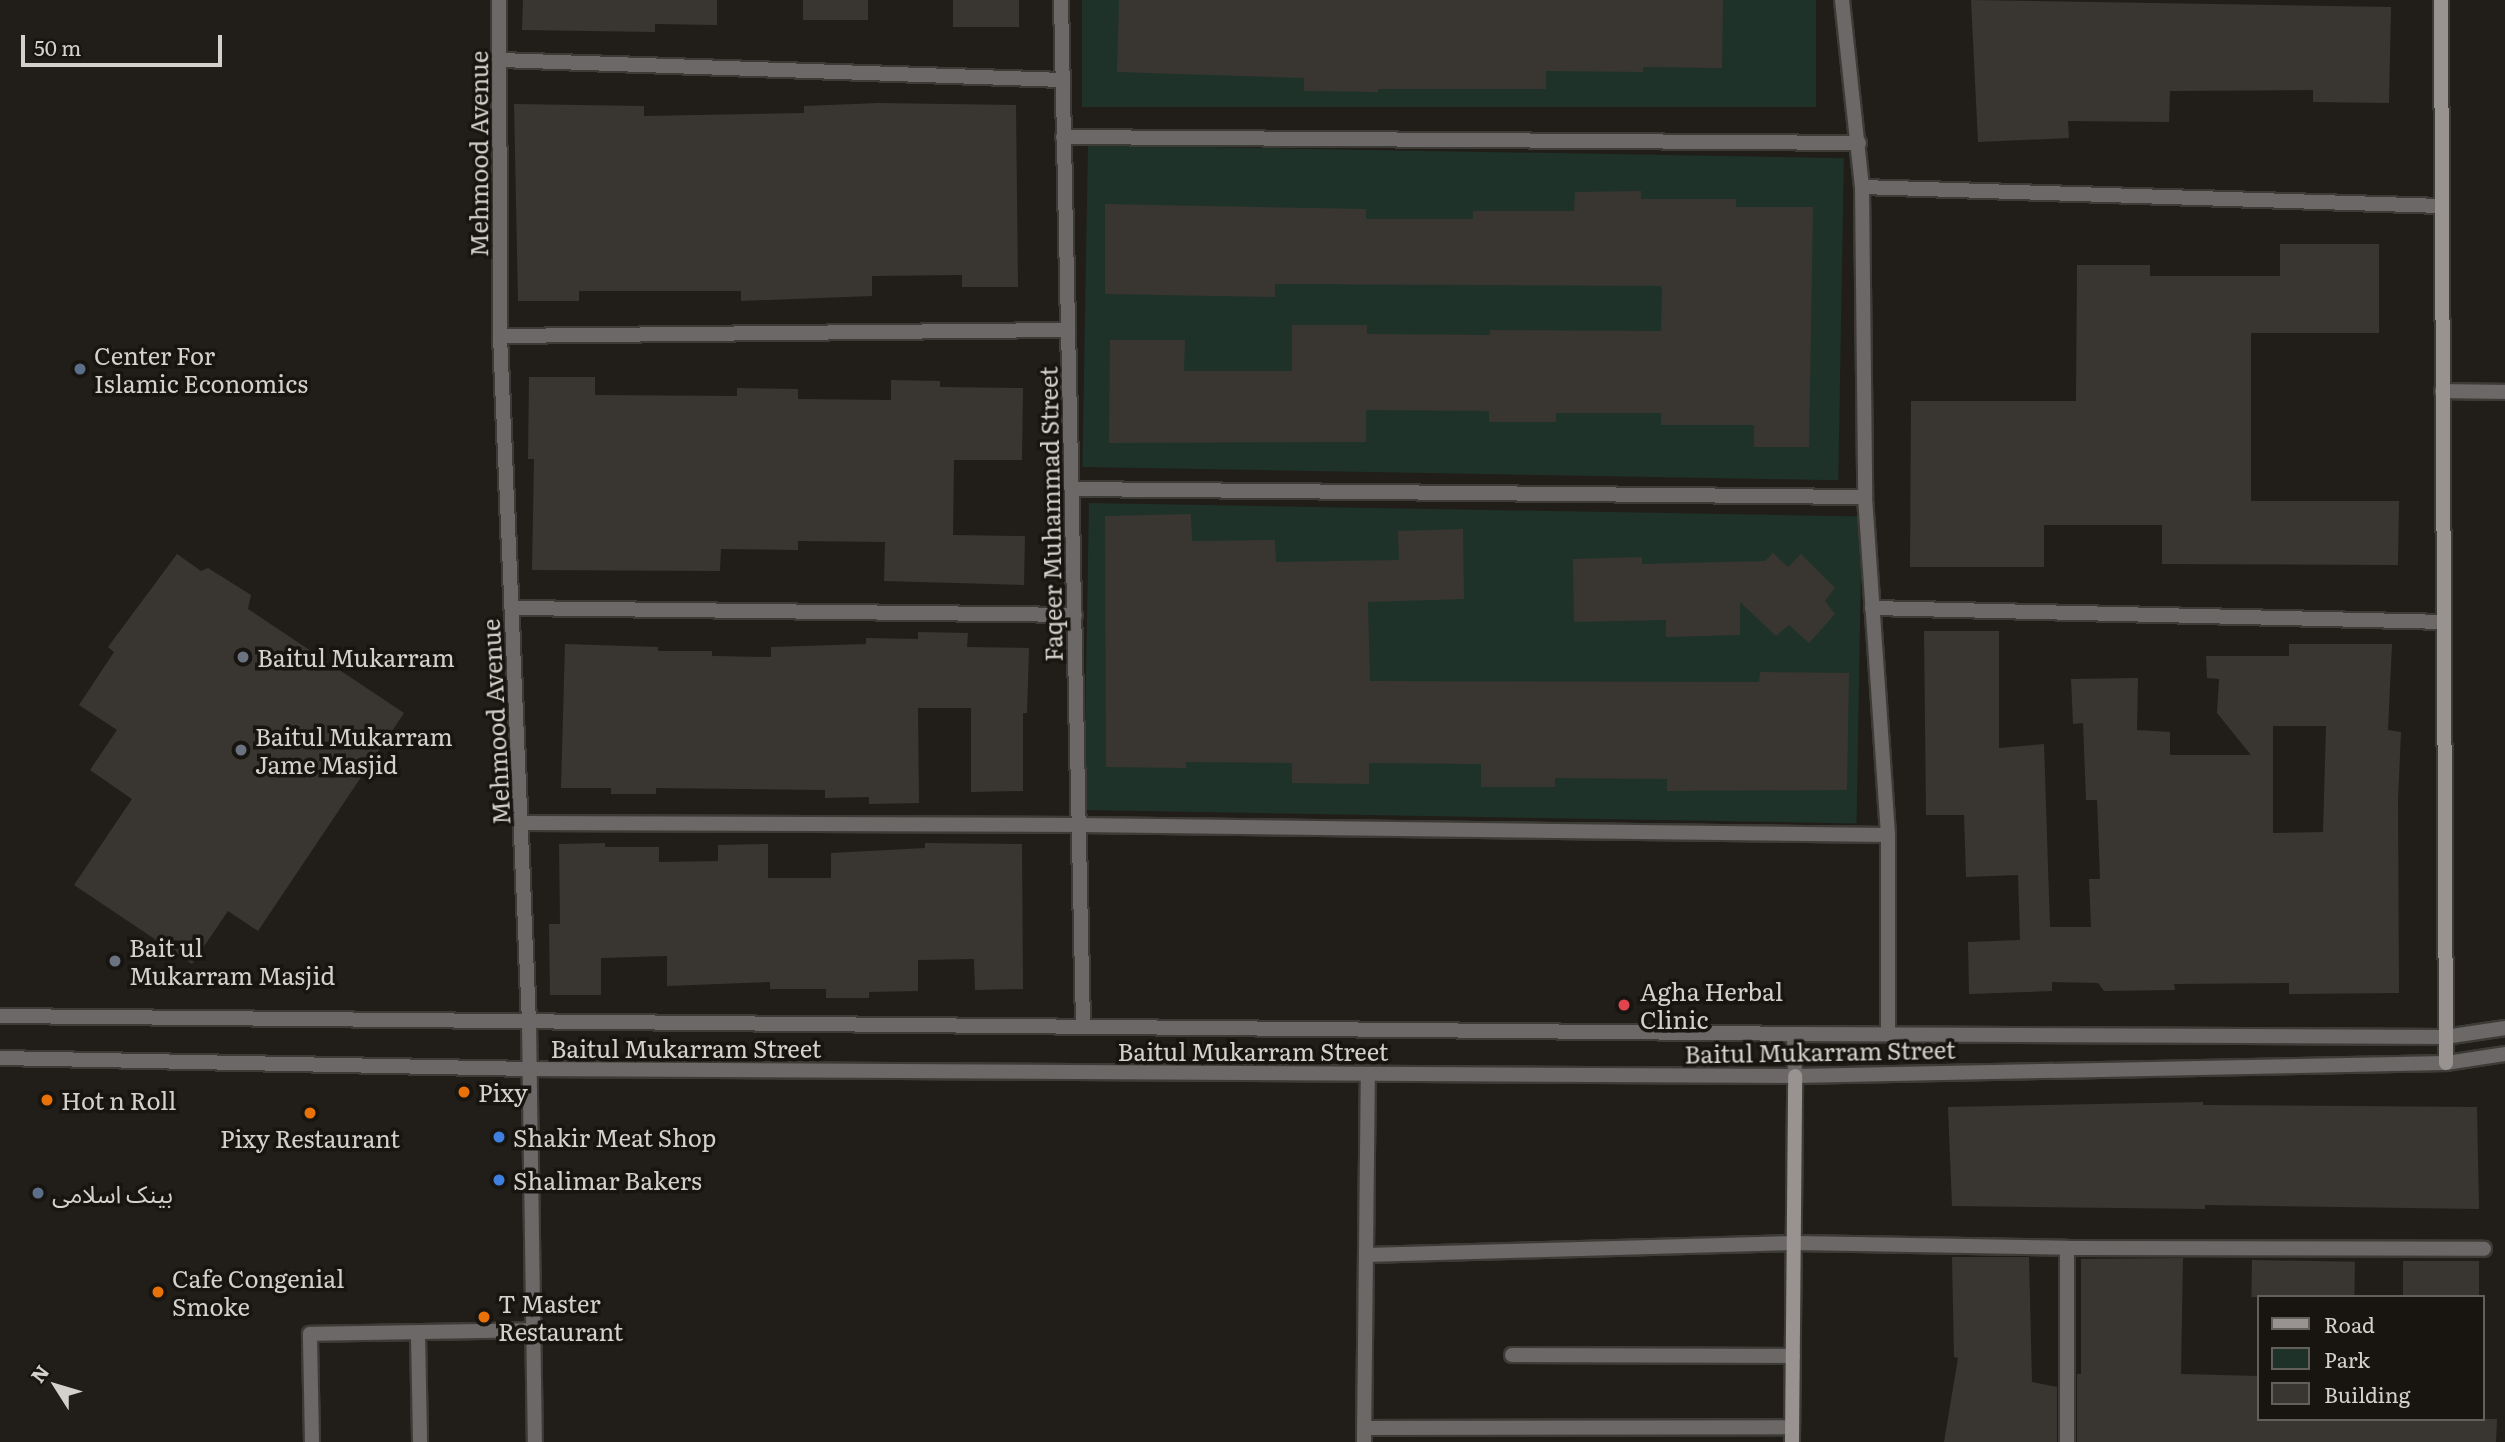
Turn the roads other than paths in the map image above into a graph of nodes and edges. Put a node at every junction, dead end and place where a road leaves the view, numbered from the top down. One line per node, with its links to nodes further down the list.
1 (499, 0): 5 (street, Mehmood Avenue)
2 (1061, 0): 6 (street, Faqeer Muhammad Street)
3 (1842, 0): 8 (street)
4 (2441, 0): 10 (street)
5 (501, 60): 6 (street); 12 (street, Mehmood Avenue)
6 (1063, 80): 7 (street, Faqeer Muhammad Street)
7 (1063, 137): 8 (street); 11 (street, Faqeer Muhammad Street)
8 (1859, 143): 9 (street)
9 (1862, 187): 10 (street); 16 (street)
10 (2442, 206): 13 (street)
11 (1068, 330): 12 (street); 15 (street, Faqeer Muhammad Street)
12 (500, 336): 17 (street, Mehmood Avenue)
13 (2442, 391): 14 (street); 20 (street)
14 (2505, 392)
15 (1072, 489): 16 (street); 19 (street, Faqeer Muhammad Street)
16 (1865, 497): 18 (street)
17 (513, 608): 19 (street); 21 (street, Mehmood Avenue)
18 (1872, 608): 20 (street); 23 (street)
19 (1075, 615): 22 (street, Faqeer Muhammad Street)
20 (2444, 622): 30 (street)
21 (523, 823): 22 (street); 25 (street, Mehmood Avenue)
22 (1080, 825): 23 (street); 26 (street, Faqeer Muhammad Street)
23 (1888, 835): 28 (street)
24 (0, 1016): 25 (street, Baitul Mukarram Street)
25 (529, 1022): 26 (street, Baitul Mukarram Street); 34 (street, Mehmood Avenue)
26 (1083, 1026): 29 (street, Baitul Mukarram Street)
27 (2505, 1028): 30 (street, Baitul Mukarram Street)
28 (1888, 1032): 29 (street, Baitul Mukarram Street); 30 (street, Baitul Mukarram Street)
29 (1794, 1034): 36 (street)
30 (2445, 1037): 33 (street)
31 (2505, 1054): 33 (street, Baitul Mukarram Street)
32 (0, 1058): 34 (street, Baitul Mukarram Street)
33 (2446, 1063): 36 (street, Baitul Mukarram Street)
34 (530, 1069): 35 (street, Baitul Mukarram Street); 41 (street, Mehmood Avenue)
35 (1368, 1075): 36 (street, Baitul Mukarram Street); 40 (street)
36 (1795, 1076): 37 (street)
37 (1794, 1243): 38 (street); 40 (street); 44 (street)
38 (2067, 1248): 39 (street); 50 (street)
39 (2484, 1249)
40 (1366, 1255): 45 (street)
41 (534, 1330): 42 (street); 49 (street, Mehmood Avenue)
42 (418, 1334): 47 (street); 48 (street)
43 (1512, 1355): 44 (street)
44 (1793, 1356): 46 (street)
45 (1364, 1435): 46 (street)
46 (1792, 1435)
47 (312, 1442)
48 (420, 1442)
49 (535, 1442)
50 (2067, 1442)

